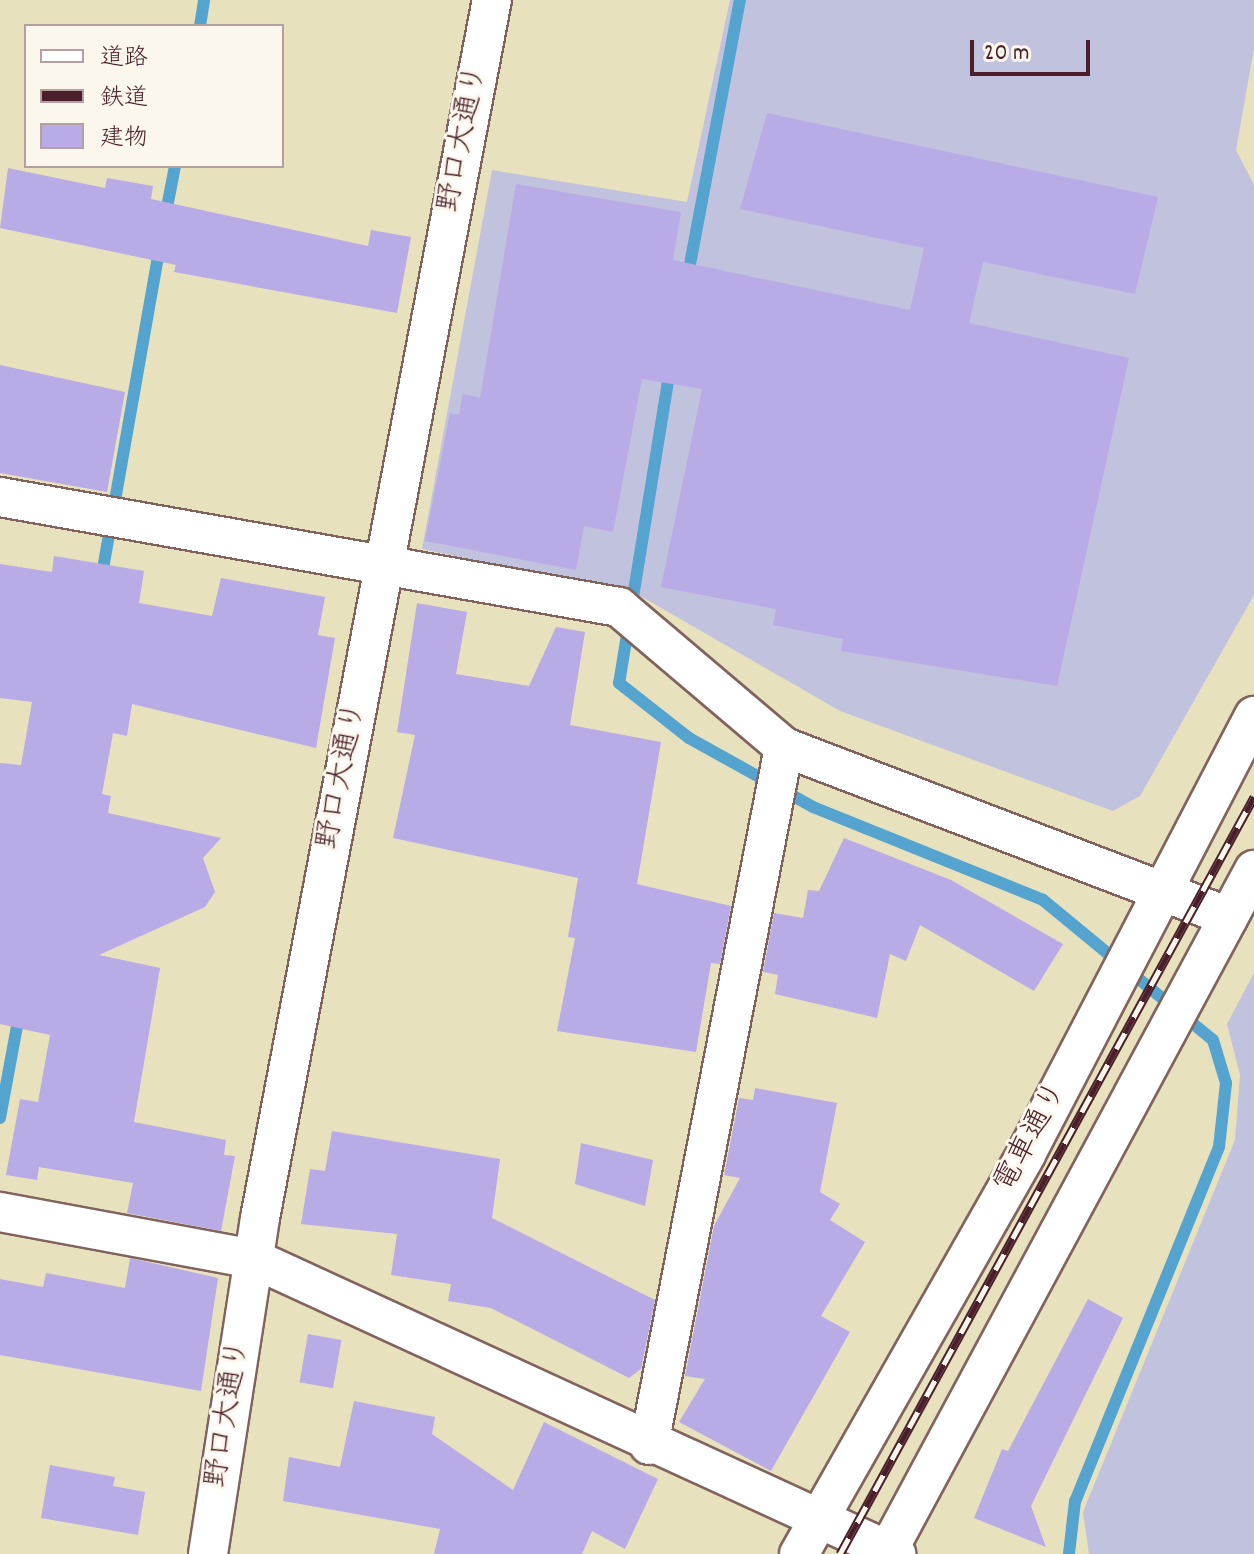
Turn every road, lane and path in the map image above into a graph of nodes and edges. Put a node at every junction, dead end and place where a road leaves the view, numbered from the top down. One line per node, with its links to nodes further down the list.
1 (492, 0): 3 (street, 野口大通り)
2 (0, 497): 3 (street)
3 (384, 568): 5 (street); 10 (street, 野口大通り)
4 (1254, 716): 7 (street, 電車通り)
5 (784, 747): 7 (street); 11 (street)
6 (1254, 870): 8 (street, 電車通り)
7 (1162, 887): 8 (street); 12 (street, 電車通り)
8 (1229, 917): 13 (street, 電車通り)
9 (0, 1212): 10 (street)
10 (254, 1259): 11 (street); 14 (street, 野口大通り)
11 (649, 1445): 12 (street)
12 (819, 1520): 13 (street); 15 (street, 電車通り)
13 (890, 1553)
14 (208, 1554)
15 (799, 1554)

